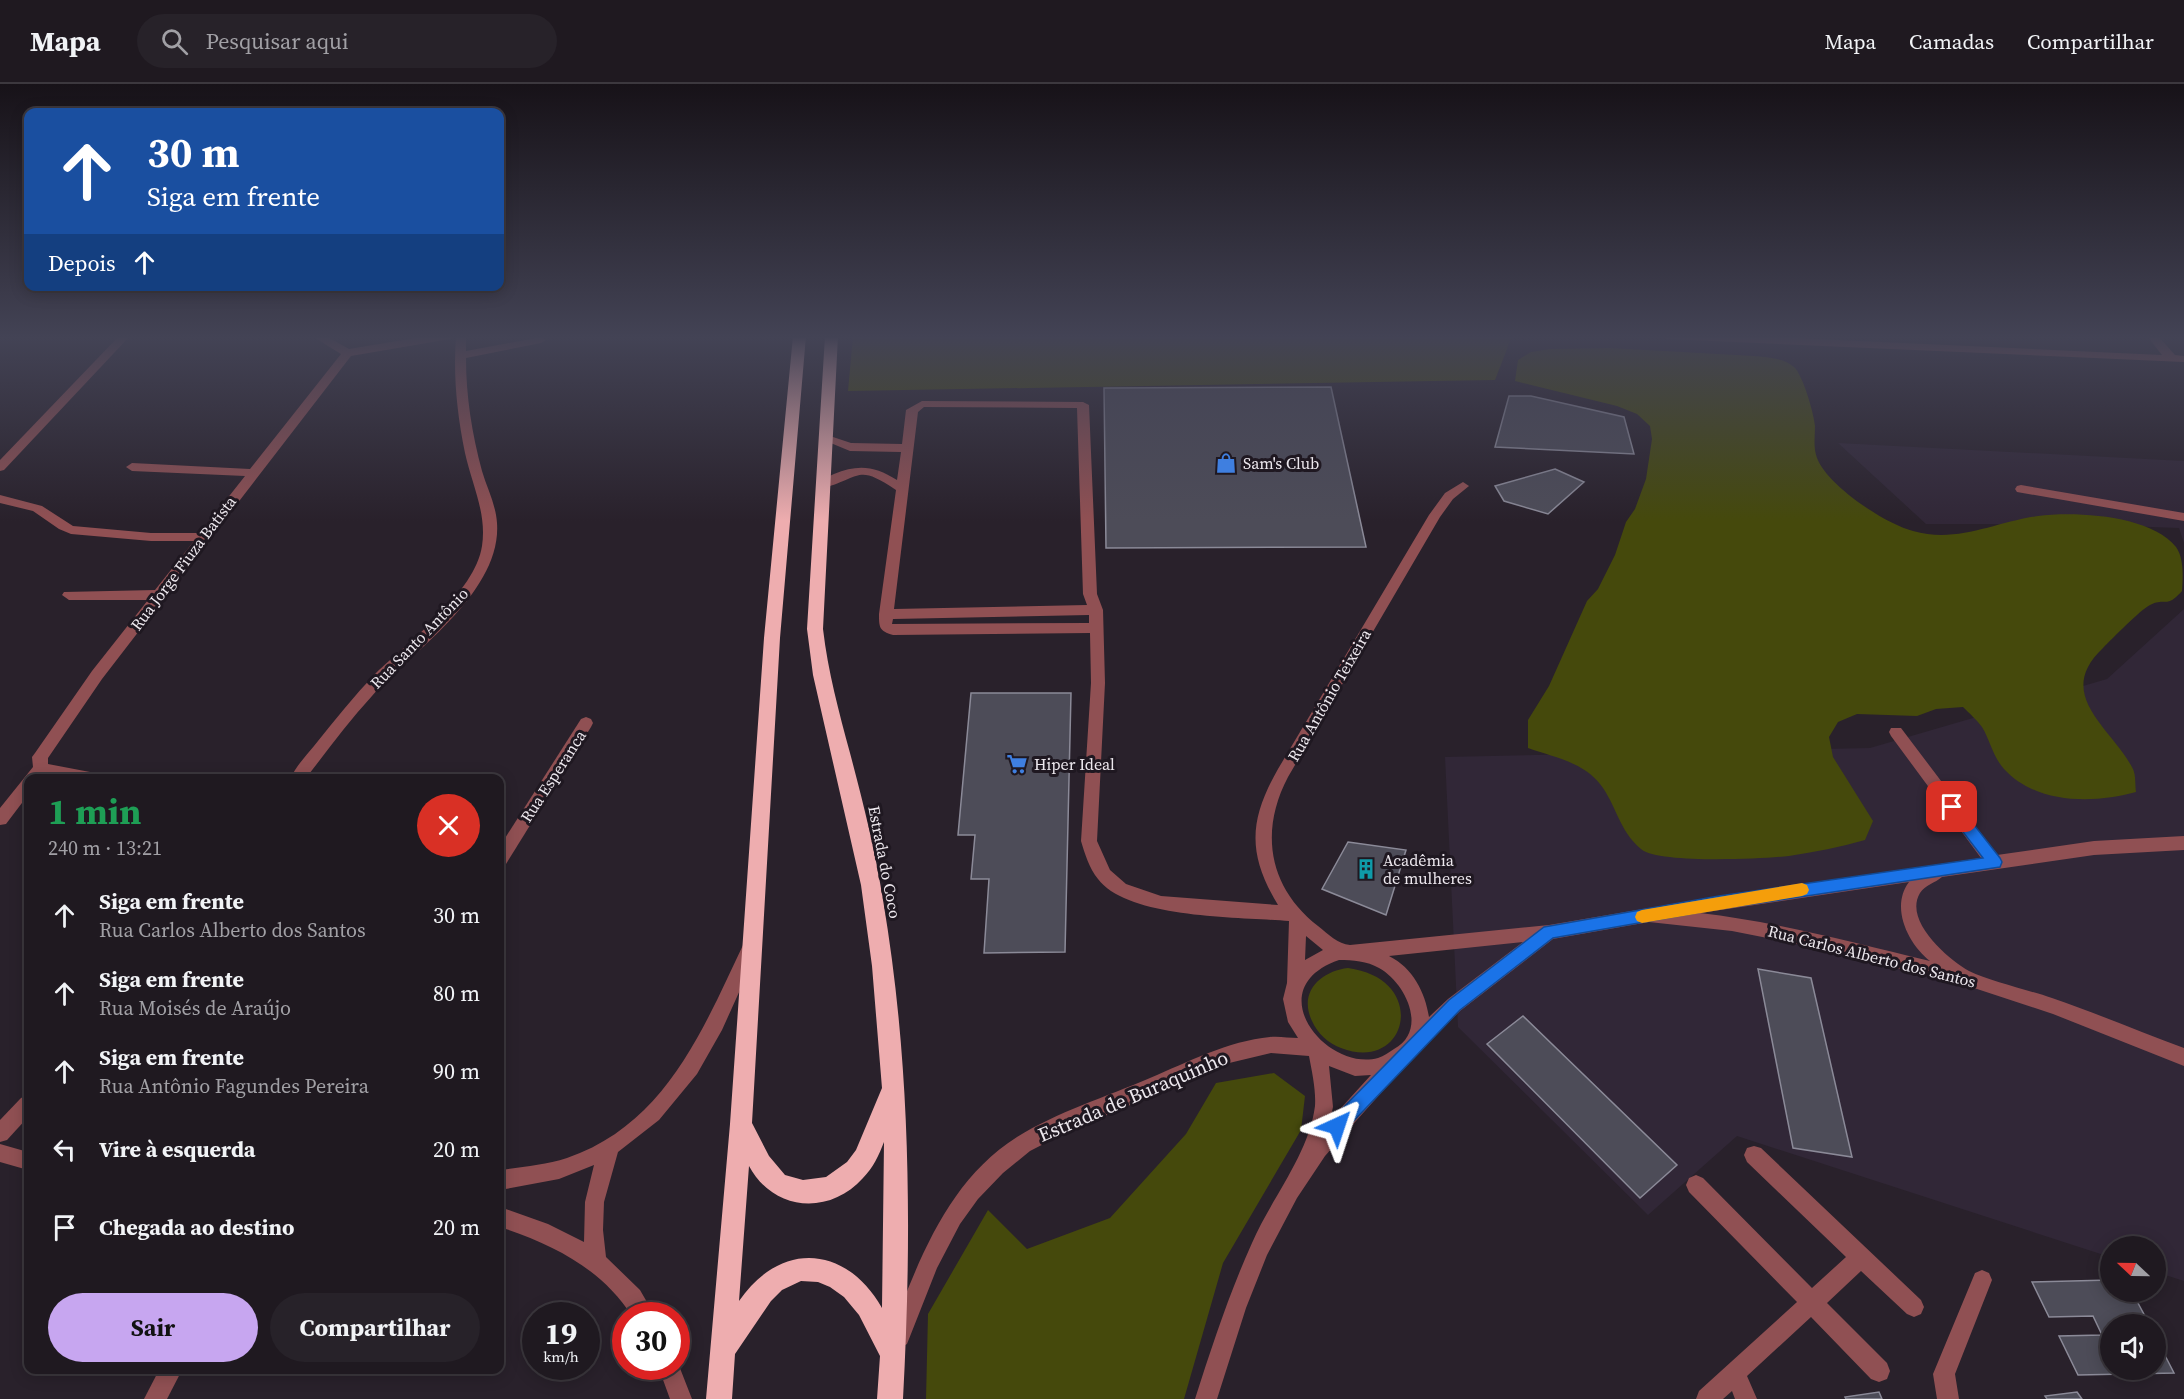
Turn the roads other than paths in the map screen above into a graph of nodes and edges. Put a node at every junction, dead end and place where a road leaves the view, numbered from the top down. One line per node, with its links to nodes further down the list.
1 (66, 397): 8 (street)
2 (312, 397): 10 (street, Rua Jorge Fiuza Batista)
3 (461, 397): 33 (street, Rua Santo Antônio)
4 (794, 397): 43 (highway)
5 (829, 397): 6 (highway, Estrada do Coco)
6 (827, 439): 7 (street); 11 (highway, Estrada do Coco)
7 (908, 448): 13 (street); 20 (street)
8 (0, 467)
9 (132, 467): 10 (street)
10 (252, 473): 17 (street, Rua Jorge Fiuza Batista)
11 (824, 484): 13 (street); 50 (highway, Estrada do Coco)
12 (1463, 486): 41 (street, Rua Antônio Teixeira)
13 (902, 489): 24 (street)
14 (2021, 489): 16 (street)
15 (0, 499): 17 (street)
16 (2184, 517)
17 (202, 537): 19 (street, Rua Jorge Fiuza Batista)
18 (69, 595): 19 (street)
19 (159, 595): 31 (street, Rua Jorge Fiuza Batista)
20 (1096, 610): 21 (street); 25 (street)
21 (1037, 611): 22 (street); 27 (street)
22 (988, 612): 23 (street); 26 (street)
23 (940, 613): 24 (street); 28 (street)
24 (886, 614): 28 (street)
25 (1096, 628): 27 (street); 41 (street)
26 (987, 629): 27 (street); 28 (street)
27 (1036, 629)
28 (938, 630)
29 (586, 723): 37 (street, Rua Esperanca)
30 (1896, 732): 38 (street)
31 (37, 774): 32 (street)
32 (74, 774)
33 (301, 774)
34 (24, 789): 35 (street)
35 (0, 819)
36 (2184, 843): 38 (street)
37 (504, 853)
38 (1995, 862): 39 (street)
39 (1943, 870): 40 (street); 45 (street)
40 (1649, 915): 42 (street, Rua Carlos Alberto dos Santos); 45 (street, Rua Carlos Alberto dos Santos)
41 (1296, 916): 44 (street, Rua Antônio Teixeira); 46 (street)
42 (1549, 932): 44 (street, Rua Carlos Alberto dos Santos); 48 (street, Rua Carlos Alberto dos Santos)
43 (751, 945): 52 (highway); 54 (street)
44 (1345, 952): 46 (street); 48 (street)
45 (1968, 978): 49 (street, Rua Carlos Alberto dos Santos)
46 (1296, 984): 47 (street)
47 (1315, 1049): 48 (street); 58 (street, Rua Carlos Alberto dos Santos); 69 (street, Estrada de Buraquinho)
48 (1407, 1051): 58 (street, Rua Carlos Alberto dos Santos)
49 (2184, 1057)
50 (895, 1084): 52 (highway); 69 (highway, Estrada do Coco)
51 (24, 1110): 53 (street)
52 (741, 1124): 68 (highway)
53 (13, 1126)
54 (610, 1146): 59 (street); 63 (street)
55 (0, 1153): 57 (street)
56 (1754, 1155): 62 (street)
57 (24, 1160)
58 (1306, 1165): 78 (street, Rua Carlos Alberto dos Santos)
59 (504, 1179)
60 (1696, 1185): 66 (street)
61 (504, 1218): 63 (street)
62 (1861, 1257): 66 (street); 67 (street)
63 (596, 1261): 65 (street)
64 (1982, 1280): 81 (street)
65 (634, 1302)
66 (1812, 1303): 70 (street); 71 (street)
67 (1914, 1307)
68 (724, 1348): 69 (highway); 76 (highway)
69 (893, 1354): 77 (highway, Estrada do Coco)
70 (1879, 1371)
71 (1735, 1373): 79 (street); 80 (street)
72 (169, 1374): 74 (street)
73 (674, 1380): 75 (street)
74 (155, 1399)
75 (681, 1399)
76 (719, 1399)
77 (890, 1399)
78 (1206, 1399)
79 (1707, 1399)
80 (1746, 1399)
81 (1948, 1399)

